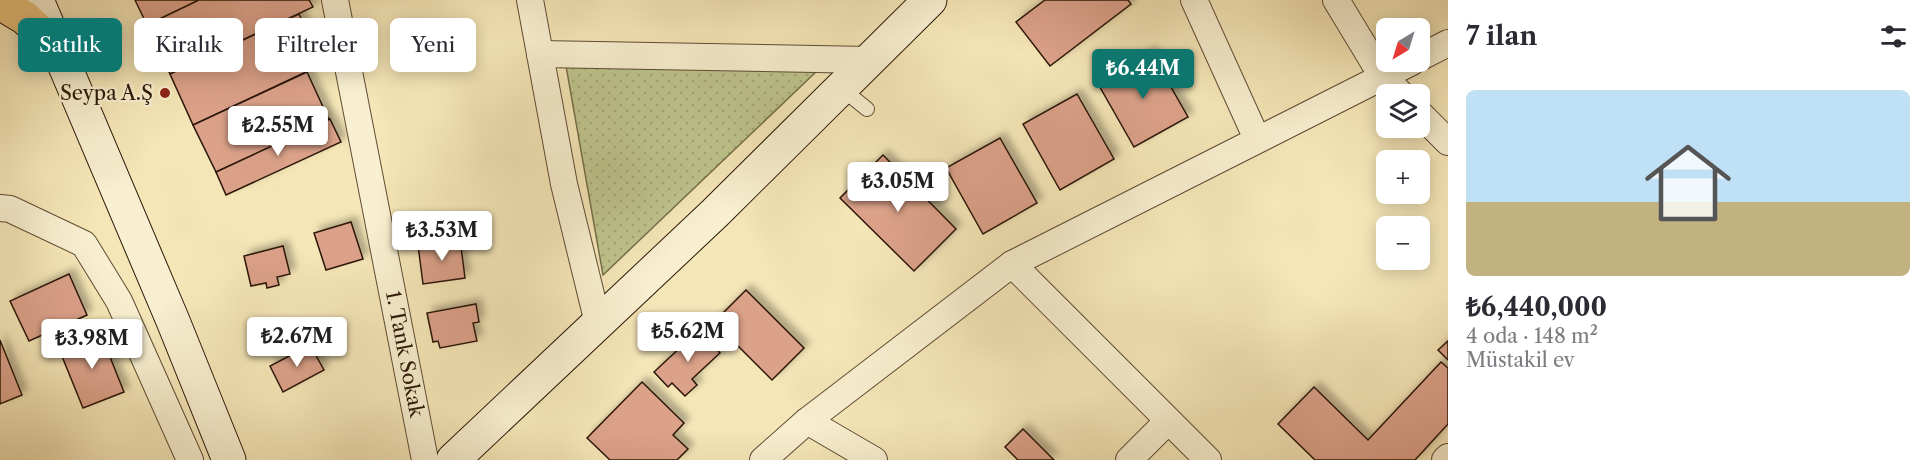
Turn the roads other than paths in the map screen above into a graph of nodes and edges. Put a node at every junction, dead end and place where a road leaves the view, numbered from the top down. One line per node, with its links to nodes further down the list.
1 (37, 0): 9 (street)
2 (335, 0): 30 (street, 1. Tank Sokak)
3 (530, 0): 12 (street)
4 (930, 0): 13 (street)
5 (1194, 0): 21 (street)
6 (1335, 0): 16 (street)
7 (0, 3): 8 (highway)
8 (24, 18)
9 (45, 18)
10 (1448, 43): 11 (street)
11 (1430, 52)
12 (540, 54): 13 (street); 25 (street)
13 (870, 60): 18 (street)
14 (68, 72): 29 (street)
15 (1391, 72): 16 (street)
16 (1382, 76): 17 (street); 21 (street)
17 (1390, 84)
18 (841, 88): 19 (lane); 25 (street)
19 (867, 109)
20 (1430, 124): 22 (street)
21 (1257, 139): 24 (street)
22 (1448, 142)
23 (0, 208): 28 (street)
24 (1012, 264): 26 (street); 27 (street)
25 (597, 323): 31 (street)
26 (807, 421): 32 (street); 33 (street)
27 (1168, 421): 34 (street); 35 (street)
28 (190, 460)
29 (229, 460)
30 (425, 460)
31 (453, 460)
32 (763, 460)
33 (874, 460)
34 (1129, 460)
35 (1208, 460)

